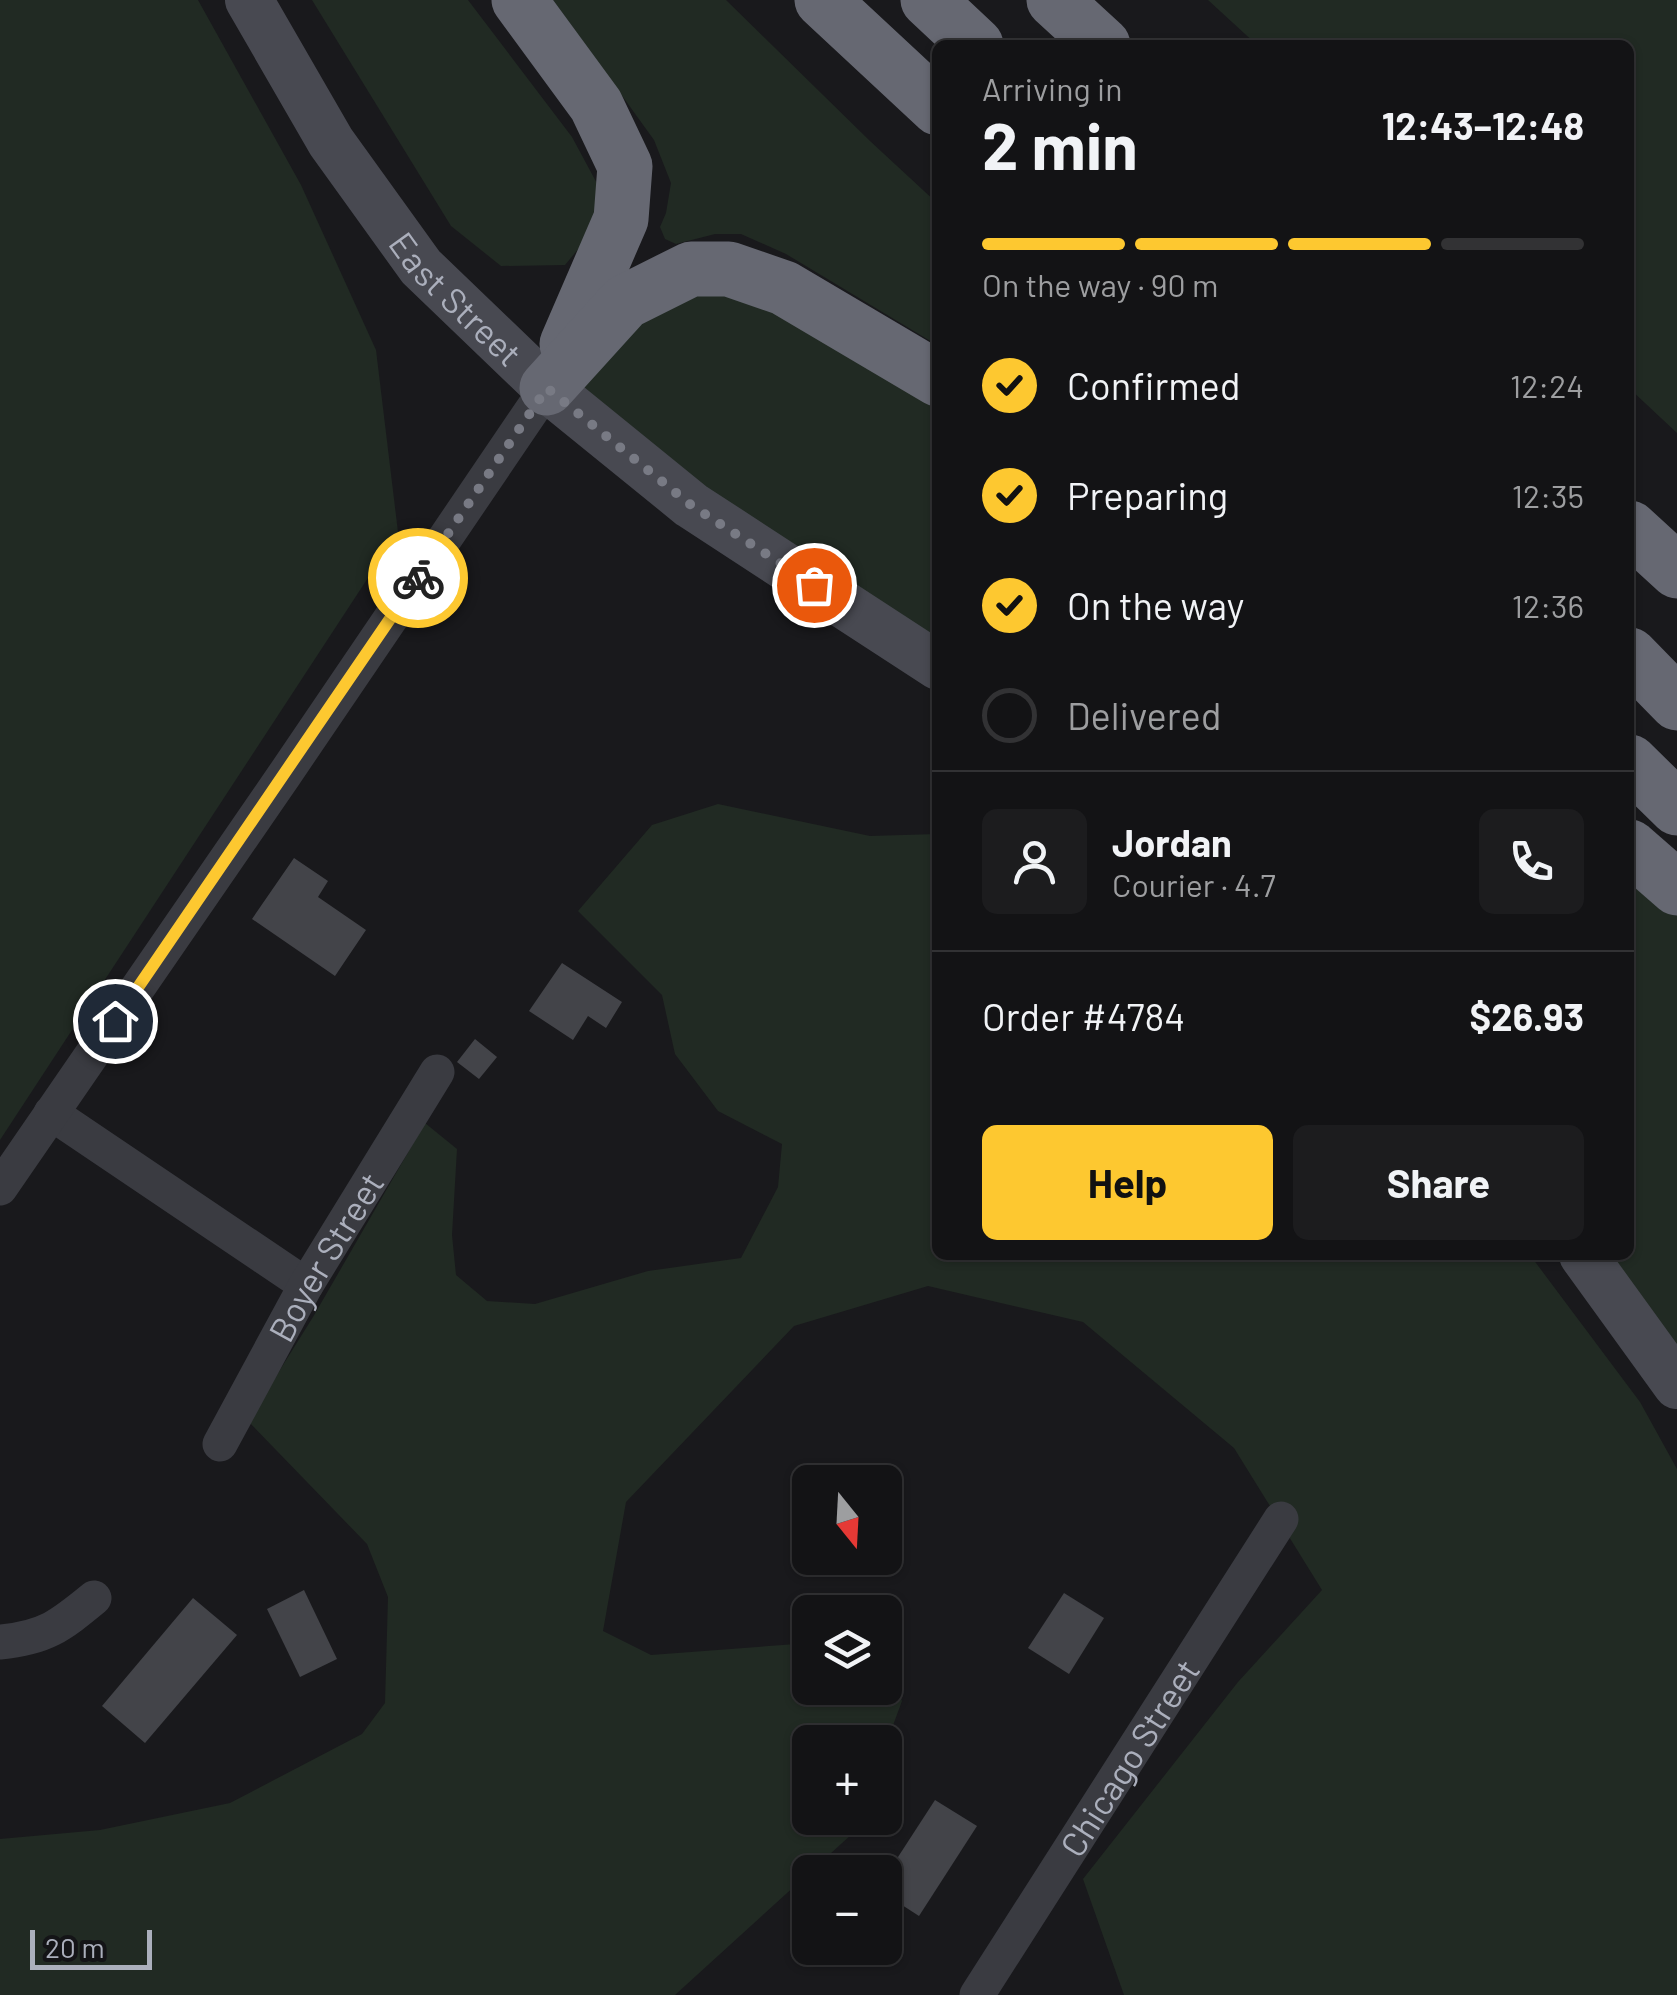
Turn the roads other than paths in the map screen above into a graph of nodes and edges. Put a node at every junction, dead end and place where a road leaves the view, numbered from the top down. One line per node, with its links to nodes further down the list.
1 (249, 0): 10 (main road, East Street)
2 (519, 0): 10 (highway)
3 (822, 0): 8 (highway)
4 (928, 0): 6 (highway)
5 (1054, 0): 7 (highway)
6 (971, 40)
7 (1098, 40)
8 (932, 102)
9 (932, 374): 10 (highway)
10 (547, 388): 14 (main road, East Street); 21 (street)
11 (1634, 532): 12 (highway)
12 (1677, 571)
13 (1634, 659): 15 (highway)
14 (932, 662)
15 (1677, 703)
16 (1634, 766): 17 (highway)
17 (1677, 808)
18 (1634, 850): 19 (highway)
19 (1677, 888)
20 (437, 1072): 24 (street, Boyer Street)
21 (51, 1113): 22 (street); 24 (street)
22 (0, 1188)
23 (1587, 1260): 25 (main road)
24 (306, 1285): 26 (street, Boyer Street)
25 (1677, 1385)
26 (220, 1444)
27 (1281, 1519): 30 (street, Chicago Street)
28 (94, 1598): 29 (street)
29 (0, 1642)
30 (978, 1995)

